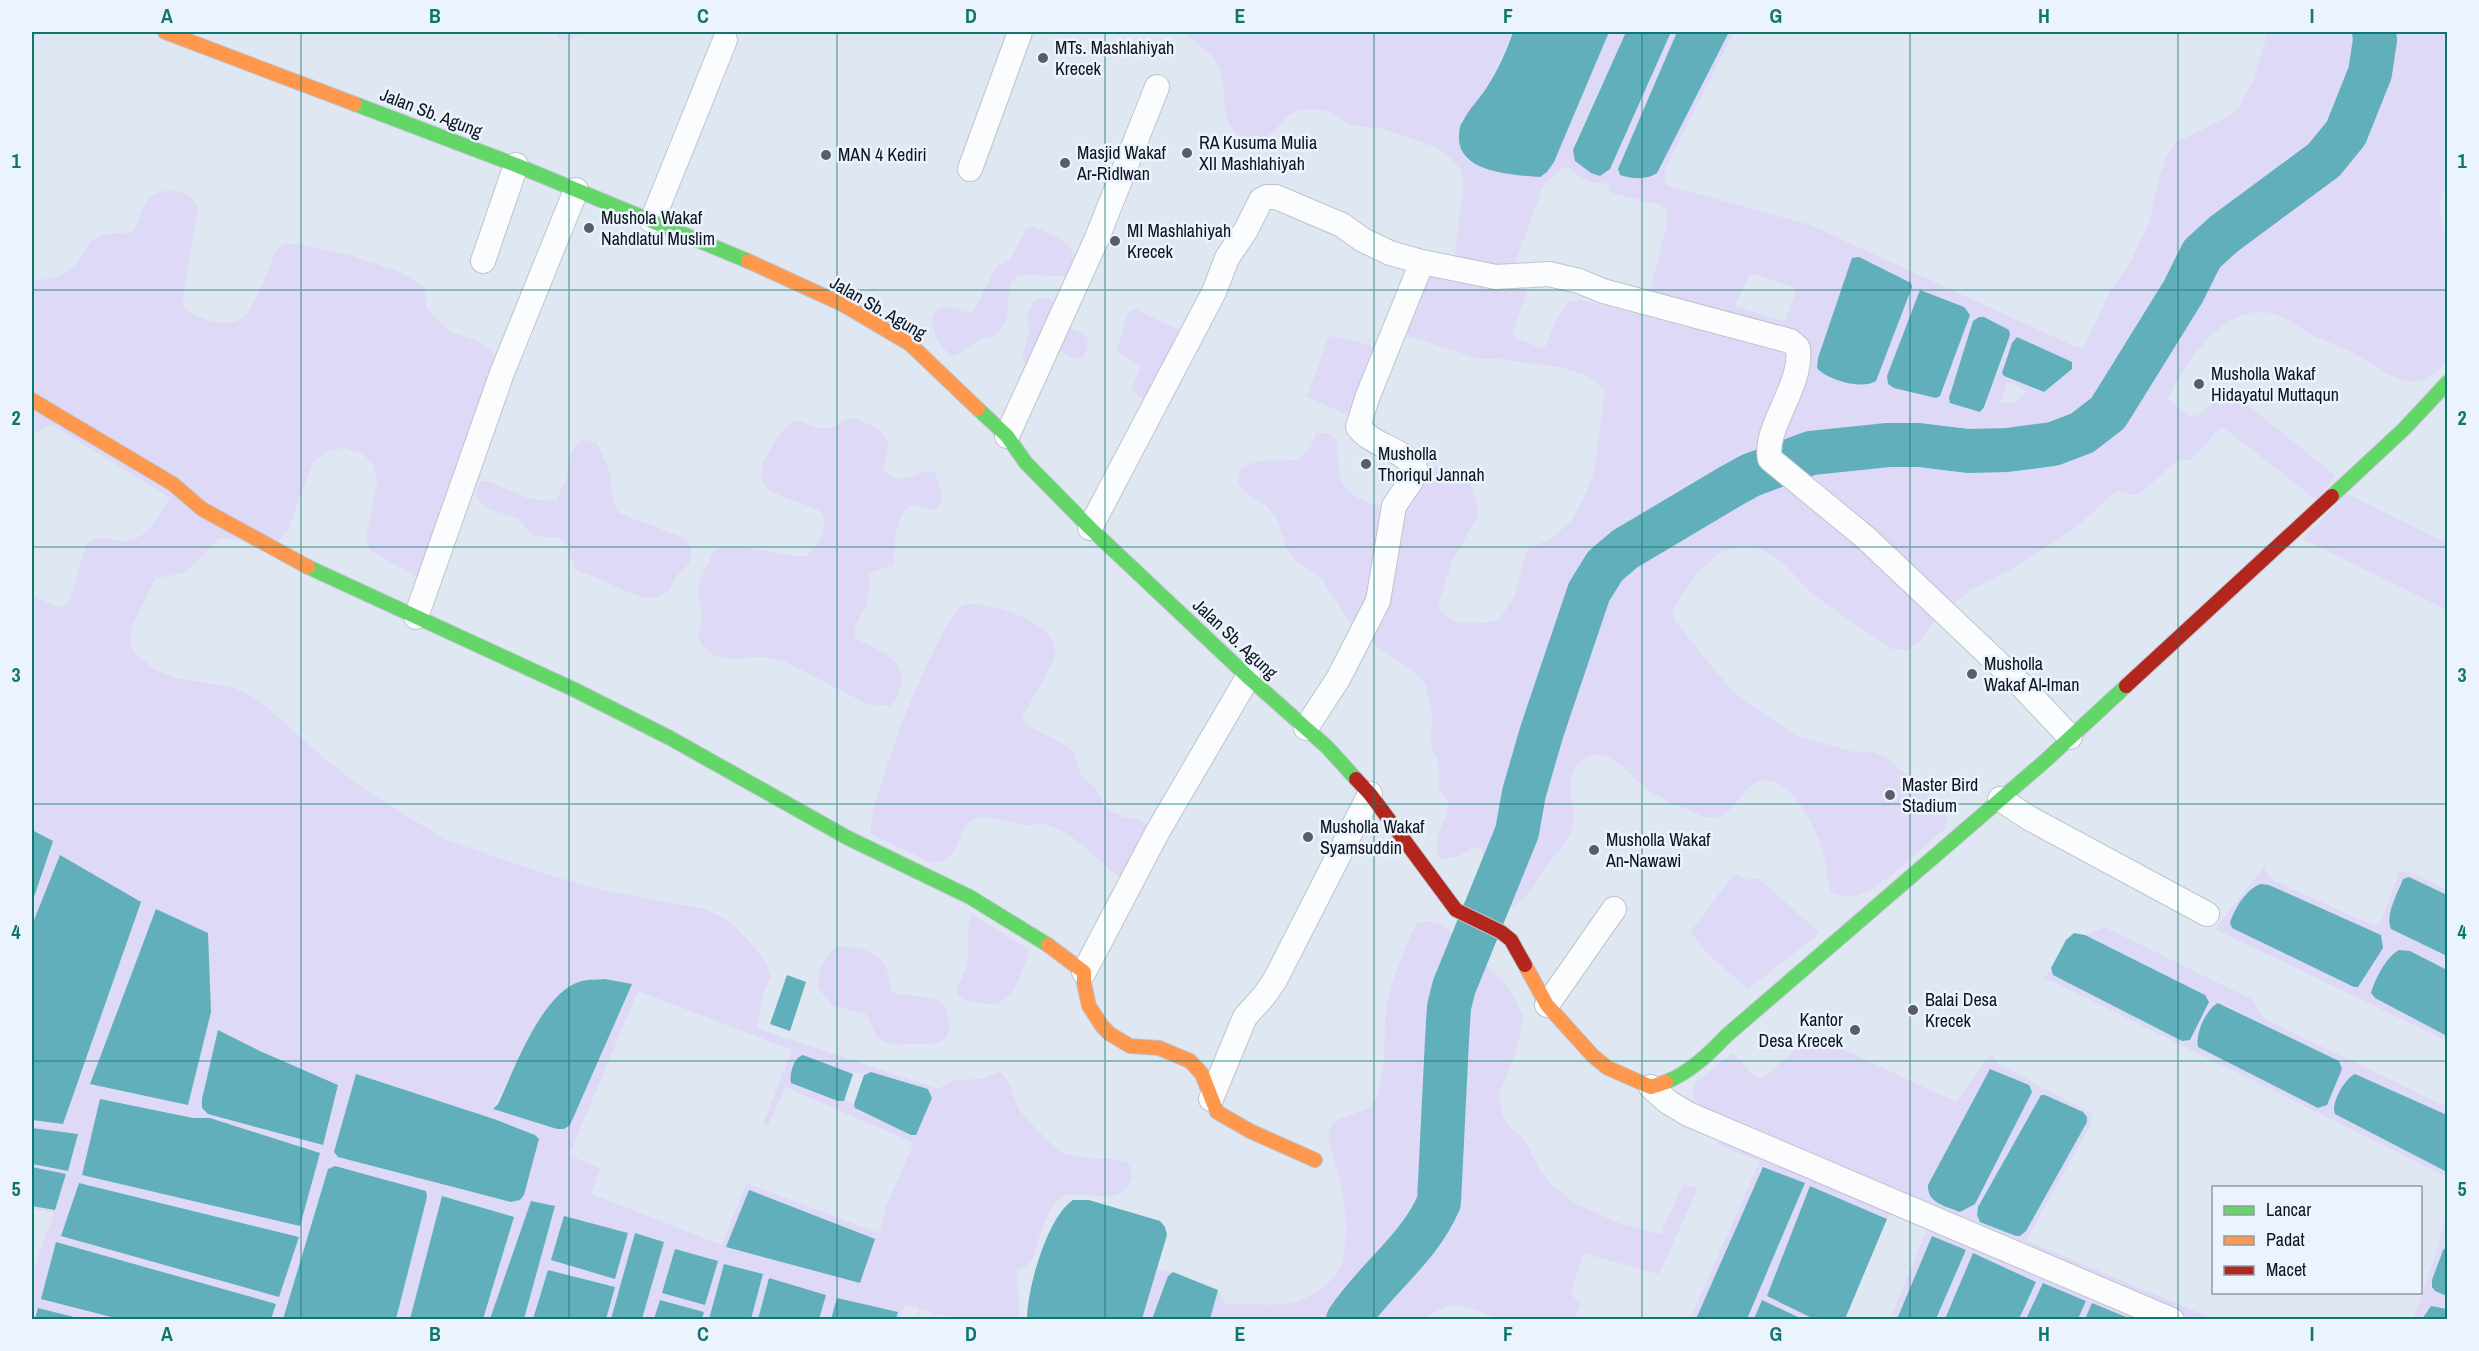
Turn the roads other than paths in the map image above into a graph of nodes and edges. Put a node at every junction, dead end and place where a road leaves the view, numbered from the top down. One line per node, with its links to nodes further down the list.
1 (1020, 32): 6 (street)
2 (178, 34): 5 (street, Jalan Sb. Agung)
3 (725, 40): 8 (street)
4 (1157, 87): 13 (street)
5 (516, 165): 7 (street, Jalan Sb. Agung); 9 (street)
6 (970, 169)
7 (576, 190): 8 (street, Jalan Sb. Agung); 15 (street)
8 (652, 221): 13 (street, Jalan Sb. Agung)
9 (483, 261)
10 (1422, 262): 14 (street); 17 (street); 18 (street)
11 (2448, 382): 18 (street)
12 (32, 400): 15 (street)
13 (1006, 436): 14 (street, Jalan Sb. Agung)
14 (1090, 528): 16 (street, Jalan Sb. Agung)
15 (416, 617): 23 (street)
16 (1248, 677): 17 (street, Jalan Sb. Agung); 23 (street)
17 (1306, 728): 19 (street, Jalan Sb. Agung)
18 (2070, 737): 20 (street)
19 (1370, 794): 24 (street, Jalan Sb. Agung); 26 (street)
20 (2000, 799): 22 (street); 25 (street)
21 (1614, 909): 24 (street)
22 (2207, 914)
23 (1084, 972): 26 (street)
24 (1547, 1005): 25 (street)
25 (1652, 1087): 28 (street)
26 (1211, 1099): 27 (street)
27 (1315, 1160)
28 (2172, 1320)

